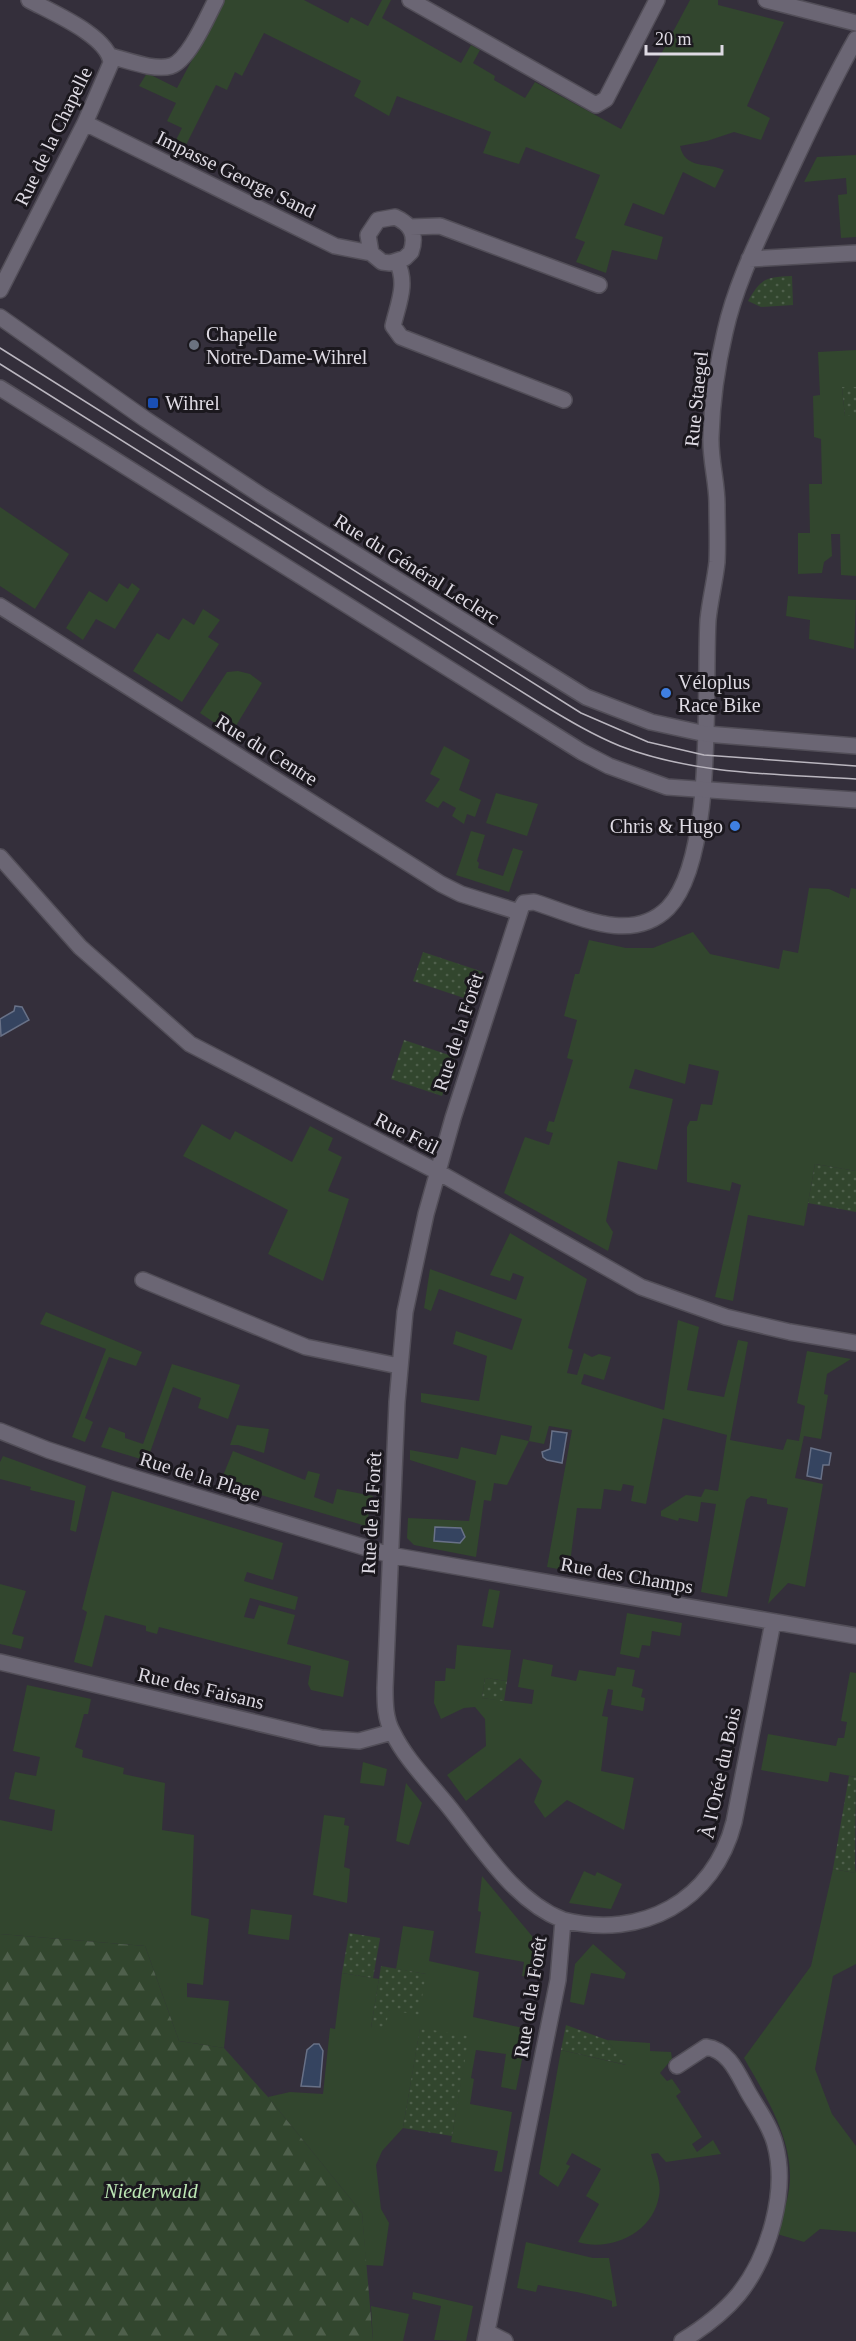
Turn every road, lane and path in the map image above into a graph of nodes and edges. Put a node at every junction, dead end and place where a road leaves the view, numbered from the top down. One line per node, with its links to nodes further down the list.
1 (29, 0): 8 (street, Rue de la Chapelle)
2 (216, 0): 8 (street)
3 (410, 0): 4 (street)
4 (657, 0)
5 (766, 0): 6 (street)
6 (856, 23)
7 (855, 41): 13 (street, Rue Staegel)
8 (110, 56): 9 (street, Rue de la Chapelle)
9 (85, 123): 11 (street, Impasse George Sand); 16 (street, Rue de la Chapelle)
10 (410, 227): 11 (street); 14 (street); 15 (street)
11 (371, 253): 14 (street, Impasse George Sand)
12 (856, 254): 13 (street)
13 (749, 259): 21 (street, Rue Staegel)
14 (397, 262): 19 (street)
15 (599, 285)
16 (0, 290)
17 (0, 317): 21 (street, Rue du Général Leclerc)
18 (0, 388): 23 (street)
19 (564, 400)
20 (0, 606): 26 (street, Rue du Centre)
21 (706, 734): 22 (street, Rue du Général Leclerc); 23 (street, Rue Staegel)
22 (856, 747)
23 (701, 791): 24 (street); 26 (street)
24 (856, 800)
25 (0, 856): 27 (street, Rue Feil)
26 (519, 912): 27 (street, Rue de la Forêt)
27 (438, 1172): 29 (street, Rue Feil); 30 (street, Rue de la Forêt)
28 (143, 1280): 30 (street)
29 (856, 1343)
30 (399, 1366): 32 (street, Rue de la Forêt)
31 (0, 1431): 32 (street, Rue de la Plage)
32 (390, 1556): 33 (street, Rue des Champs); 36 (street, Rue de la Forêt)
33 (772, 1622): 34 (street, Rue des Champs); 37 (street, À l'Orée du Bois)
34 (856, 1636)
35 (0, 1662): 36 (street, Rue des Faisans)
36 (392, 1732): 37 (street, Rue de la Forêt)
37 (563, 1920): 39 (street, Rue de la Forêt)
38 (677, 2066): 41 (street)
39 (486, 2336): 40 (street)
40 (505, 2341)
41 (682, 2341)

